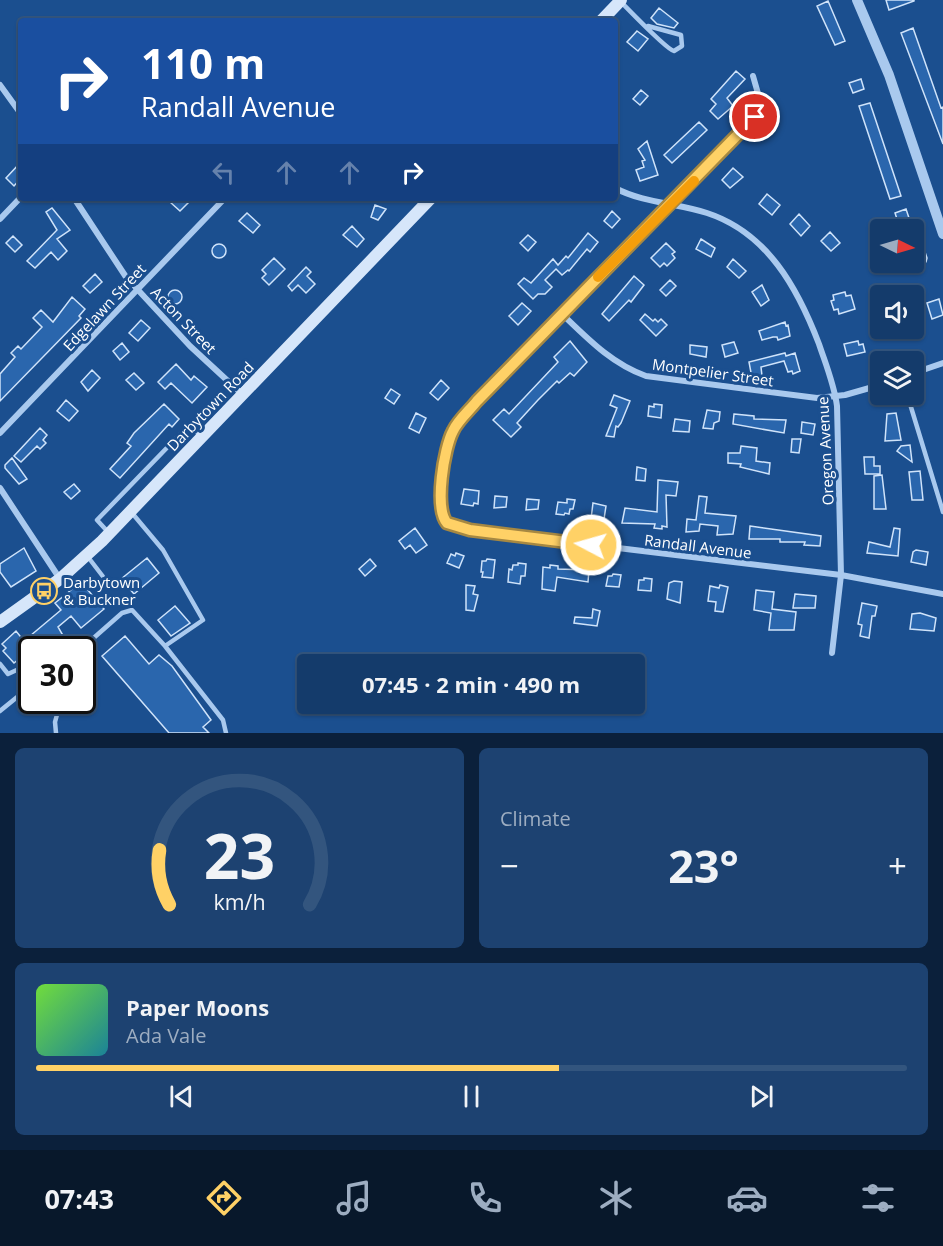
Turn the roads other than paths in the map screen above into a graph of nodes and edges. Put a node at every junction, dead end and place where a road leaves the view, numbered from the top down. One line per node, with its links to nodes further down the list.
1 (857, 0): 15 (street)
2 (621, 1): 3 (main road); 4 (lane)
3 (604, 18)
4 (648, 26): 4 (lane)
5 (753, 76): 13 (street, Randall Avenue)
6 (0, 85): 7 (street)
7 (18, 110)
8 (618, 189): 13 (street, Oregon Avenue)
9 (18, 200): 14 (street)
10 (76, 201): 16 (street, Acton Street)
11 (222, 201): 16 (street, Edgelawn Street)
12 (428, 201): 21 (main road, Darbytown Road)
13 (670, 203): 17 (street, Randall Avenue); 22 (street, Oregon Avenue)
14 (0, 219)
15 (943, 234)
16 (138, 290): 21 (street, Acton Street); 24 (street, Edgelawn Street)
17 (562, 314): 22 (street, Montpelier Street); 36 (street, Randall Avenue)
18 (943, 363): 19 (street)
19 (924, 370)
20 (870, 387): 22 (street, Montpelier Street)
21 (243, 394): 25 (main road, Darbytown Road)
22 (836, 397): 36 (street, Oregon Avenue)
23 (910, 405): 33 (lane)
24 (0, 433)
25 (202, 437): 26 (lane); 27 (main road, Darbytown Road)
26 (174, 441): 27 (lane); 28 (lane)
27 (186, 454): 29 (main road, Darbytown Road)
28 (150, 466): 29 (lane); 31 (lane)
29 (162, 478): 32 (main road, Darbytown Road)
30 (0, 488): 37 (street)
31 (127, 490): 32 (lane); 34 (lane)
32 (134, 507): 34 (main road, Darbytown Road); 42 (lane)
33 (943, 512)
34 (109, 534): 35 (main road, Darbytown Road)
35 (86, 555): 37 (main road, Darbytown Road); 38 (lane)
36 (841, 575): 39 (street, Randall Avenue); 43 (street, Oregon Avenue)
37 (60, 579): 40 (main road, Darbytown Road)
38 (111, 587)
39 (943, 594)
40 (0, 622)
41 (96, 636): 42 (lane)
42 (165, 646): 50 (lane)
43 (832, 653)
44 (0, 664): 45 (lane)
45 (18, 669)
46 (18, 696): 47 (lane)
47 (0, 711)
48 (57, 714): 49 (lane)
49 (57, 733)
50 (226, 733)

